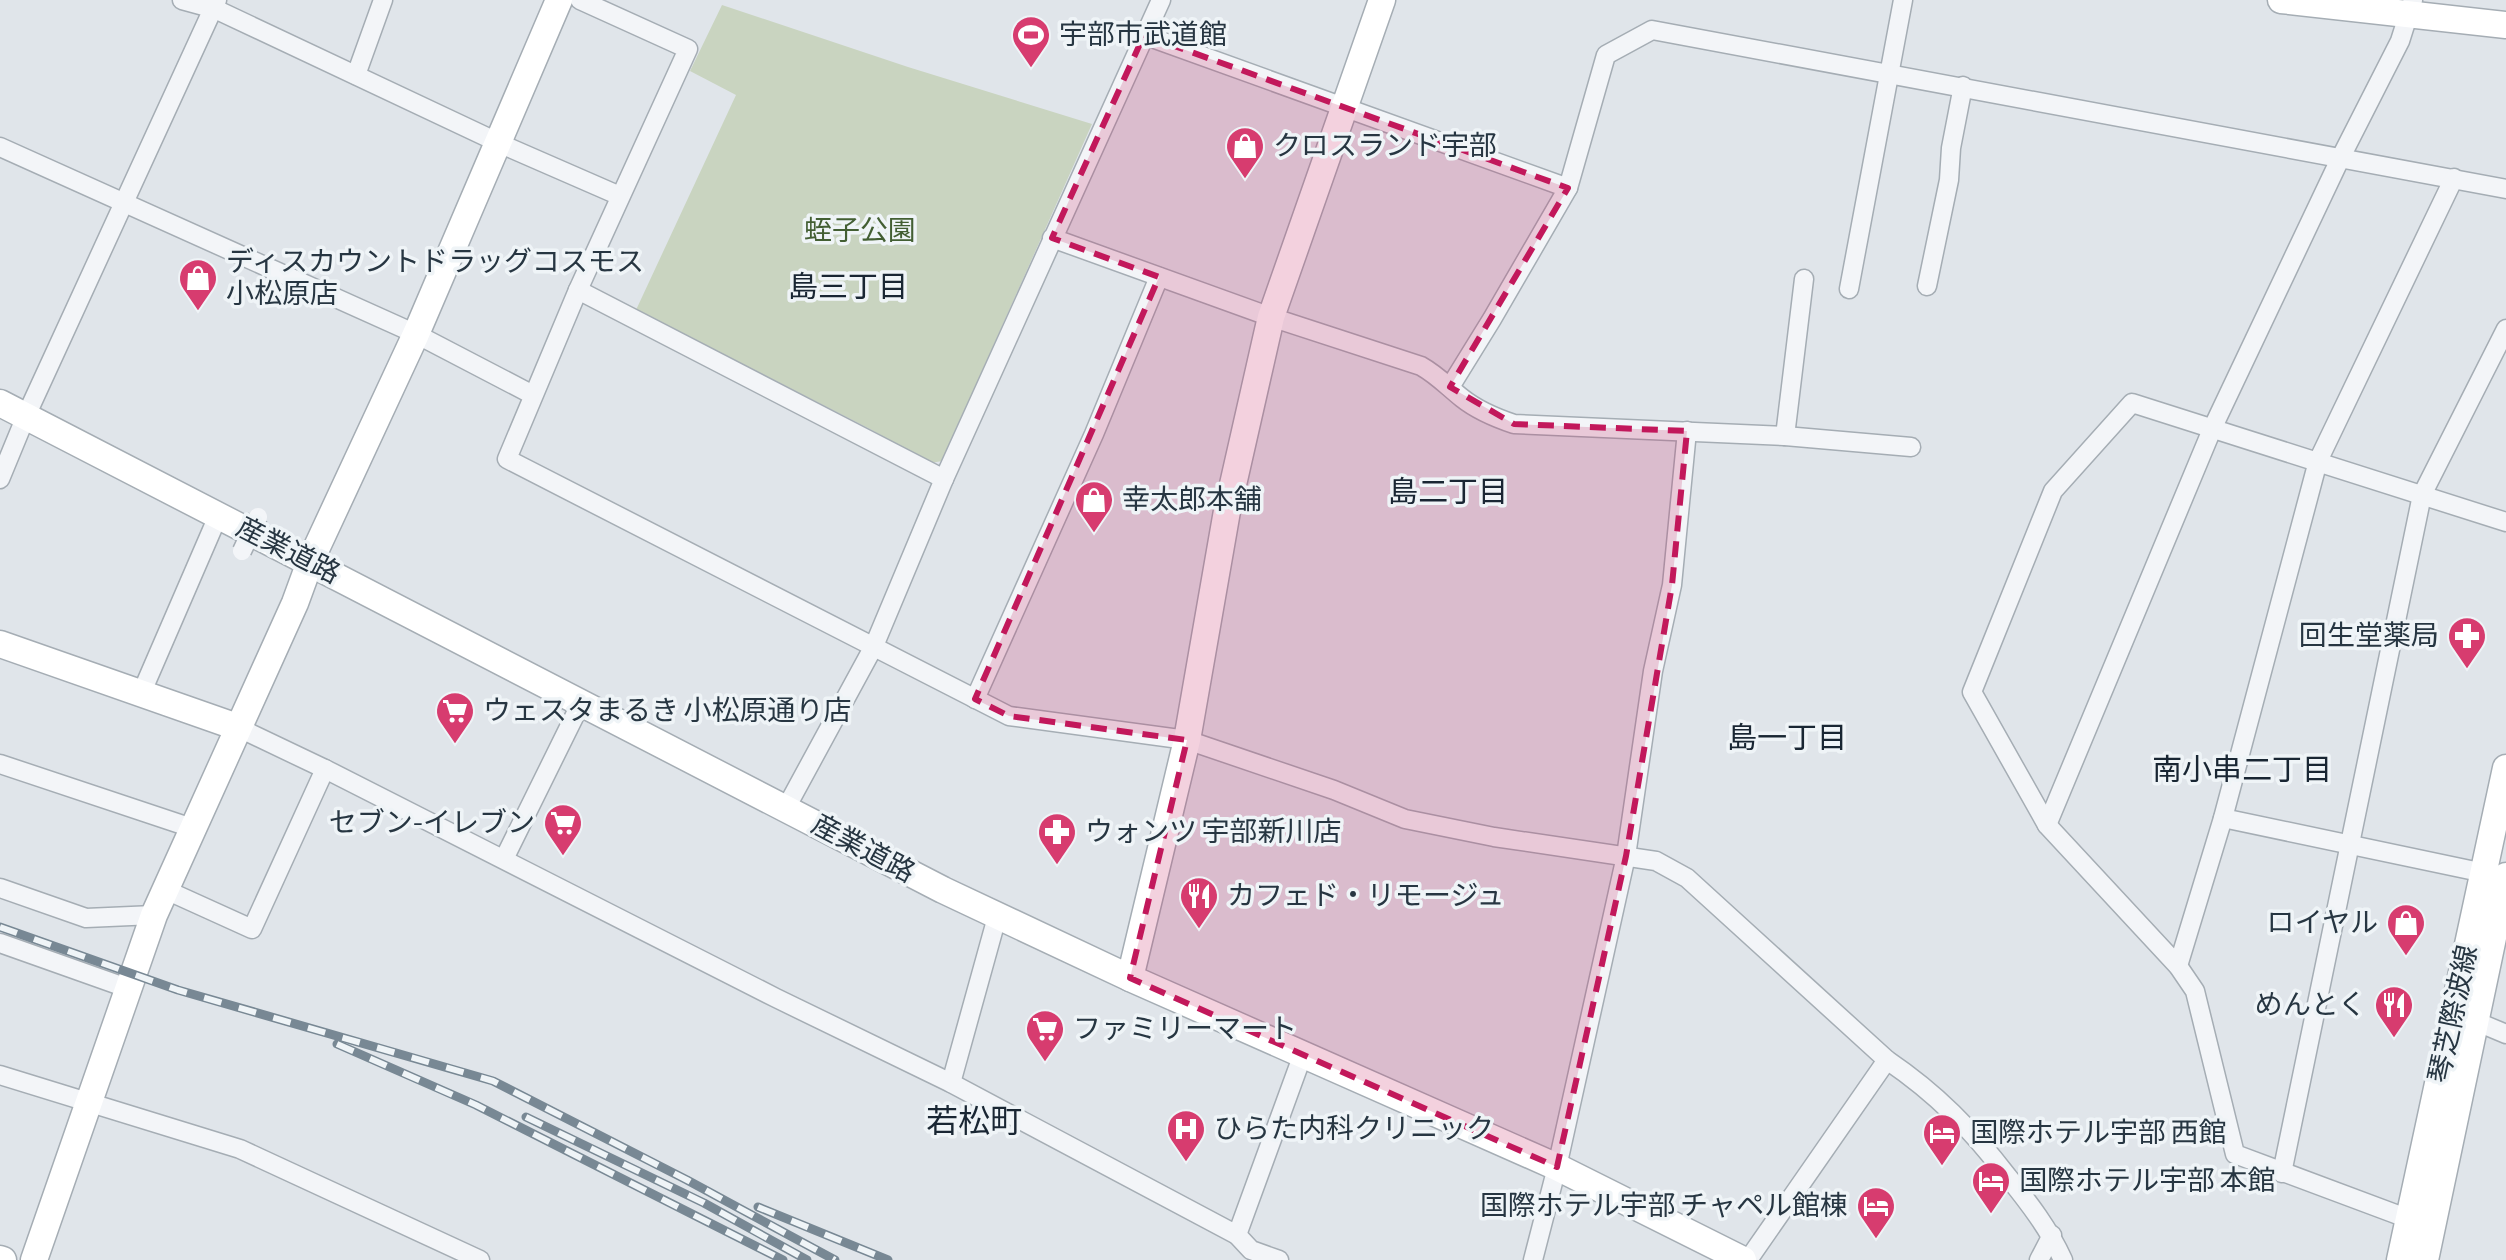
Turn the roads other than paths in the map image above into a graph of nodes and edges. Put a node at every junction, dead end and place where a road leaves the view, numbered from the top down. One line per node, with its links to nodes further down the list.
1 (182, 0): 9 (street)
2 (383, 0): 14 (street)
3 (559, 0): 17 (street)
4 (580, 0): 23 (street)
5 (1161, 0): 12 (street)
6 (1382, 0): 16 (street)
7 (1903, 0): 13 (street)
8 (2281, 0): 10 (street)
9 (216, 5): 14 (street); 24 (street)
10 (2412, 7): 11 (street); 19 (street)
11 (2506, 25)
12 (1144, 35): 16 (street); 25 (street)
13 (1889, 73): 15 (street); 21 (street); 29 (street)
14 (356, 75): 17 (street)
15 (1963, 86): 19 (street); 28 (street)
16 (1345, 107): 21 (street); 31 (street)
17 (498, 143): 23 (street); 33 (street)
18 (0, 147): 24 (street)
19 (2341, 157): 20 (street); 38 (street)
20 (2454, 178): 22 (street); 42 (street)
21 (1568, 188): 34 (street)
22 (2506, 189)
23 (620, 196): 30 (street)
24 (123, 202): 33 (street); 37 (street)
25 (1052, 238): 26 (street); 44 (street)
26 (1159, 277): 31 (street); 54 (street)
27 (1804, 279): 40 (street)
28 (1927, 286)
29 (1849, 289)
30 (578, 290): 35 (street); 44 (street)
31 (1271, 317): 34 (street); 57 (street)
32 (2506, 329): 45 (street)
33 (416, 334): 35 (street); 50 (street)
34 (1450, 387): 39 (street)
35 (533, 395): 52 (street)
36 (0, 403): 37 (street, 産業道路)
37 (26, 416): 43 (street); 46 (street, 産業道路)
38 (2213, 427): 42 (street); 63 (street); 63 (street)
39 (1687, 431): 40 (street); 66 (street)
40 (1785, 436): 41 (street)
41 (1911, 447)
42 (2318, 461): 45 (street); 62 (street)
43 (0, 479)
44 (944, 479): 52 (street)
45 (2422, 495): 48 (street); 65 (street)
46 (218, 516): 50 (street, 産業道路); 53 (street)
47 (258, 517): 49 (street, bridge)
48 (2506, 522)
49 (242, 551)
50 (310, 562): 55 (street, 産業道路); 56 (street)
51 (0, 644): 53 (street)
52 (874, 646): 54 (street); 61 (street)
53 (141, 694): 56 (street)
54 (975, 699): 57 (street)
55 (580, 705): 61 (street, 産業道路); 67 (street)
56 (237, 727): 60 (street); 64 (street)
57 (1187, 740): 66 (street); 76 (street)
58 (0, 764): 64 (street)
59 (2506, 768): 68 (street, 琴芝際波線)
60 (325, 769): 67 (street); 70 (street)
61 (786, 808): 72 (street, 産業道路)
62 (2223, 818): 65 (street); 75 (street)
63 (2047, 825): 75 (street)
64 (192, 828): 70 (street)
65 (2350, 844): 68 (street); 86 (street)
66 (1626, 856): 81 (street); 85 (street)
67 (504, 859): 83 (street)
68 (2499, 875): 73 (street, 琴芝際波線)
69 (0, 888): 71 (street)
70 (166, 890): 71 (street)
71 (154, 915): 77 (street)
72 (997, 917): 76 (street, 産業道路); 83 (street)
73 (2490, 938): 78 (street, 琴芝際波線); 87 (street, 琴芝際波線)
74 (0, 943): 77 (street)
75 (2178, 966): 86 (street)
76 (1130, 978): 80 (street, 産業道路)
77 (127, 988): 84 (street)
78 (2475, 1021): 79 (street); 87 (street, 琴芝際波線)
79 (2506, 1034)
80 (1303, 1054): 85 (street, 産業道路); 88 (street)
81 (1887, 1060): 89 (street); 95 (street)
82 (0, 1075): 84 (street)
83 (951, 1083): 88 (street)
84 (88, 1104): 91 (street); 92 (street)
85 (1557, 1167): 90 (street, 産業道路); 94 (street)
86 (2282, 1173): 87 (street)
87 (2420, 1223): 98 (street, 琴芝際波線); 99 (street, 琴芝際波線)
88 (1237, 1235): 93 (street)
89 (2052, 1235): 96 (street); 97 (street)
90 (1706, 1251): 95 (street, 産業道路)
91 (34, 1260)
92 (480, 1260)
93 (1279, 1260)
94 (1533, 1260)
95 (1745, 1260)
96 (2039, 1260)
97 (2063, 1260)
98 (2400, 1260)
99 (2425, 1260)

